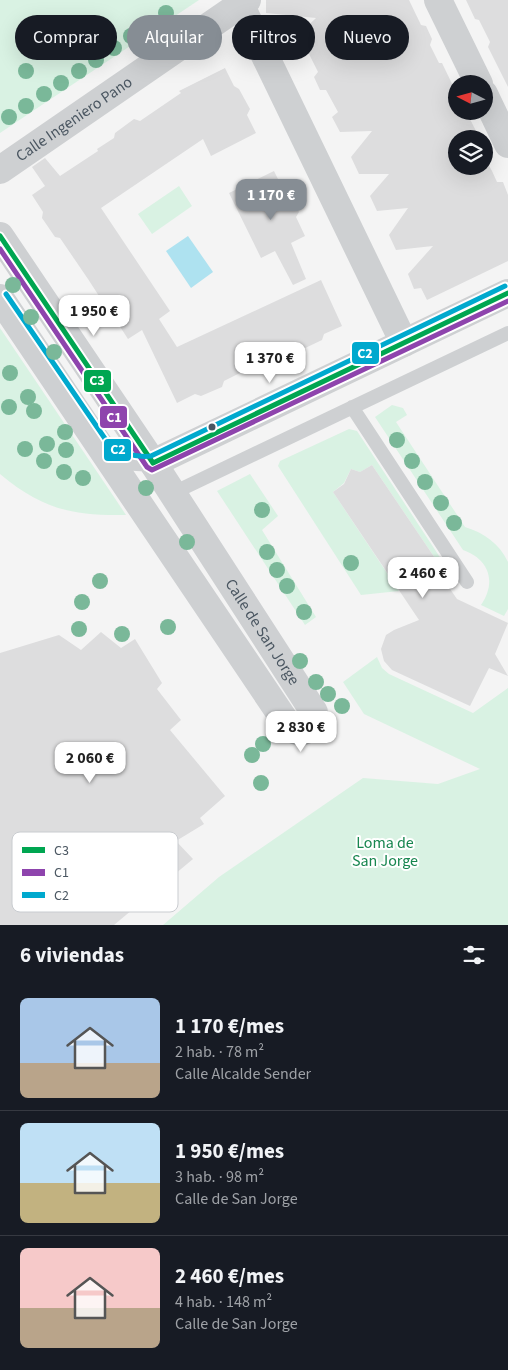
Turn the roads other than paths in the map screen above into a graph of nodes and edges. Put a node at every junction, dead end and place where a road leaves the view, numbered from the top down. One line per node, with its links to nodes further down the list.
1 (438, 0): 3 (street)
2 (243, 2): 6 (street, Calle Ingeniero Pano); 11 (street)
3 (475, 75)
4 (493, 113): 5 (street)
5 (508, 144)
6 (0, 170)
7 (0, 236): 14 (street, Calle de San Jorge)
8 (508, 293): 11 (street)
9 (0, 298): 13 (street, Calle de San Jorge)
10 (508, 333): 12 (lane)
11 (404, 343): 14 (street)
12 (352, 407): 15 (lane); 16 (lane)
13 (102, 448): 14 (lane); 15 (street, Calle de San Jorge)
14 (153, 463): 15 (street, Calle de San Jorge)
15 (173, 493)
16 (467, 582)

